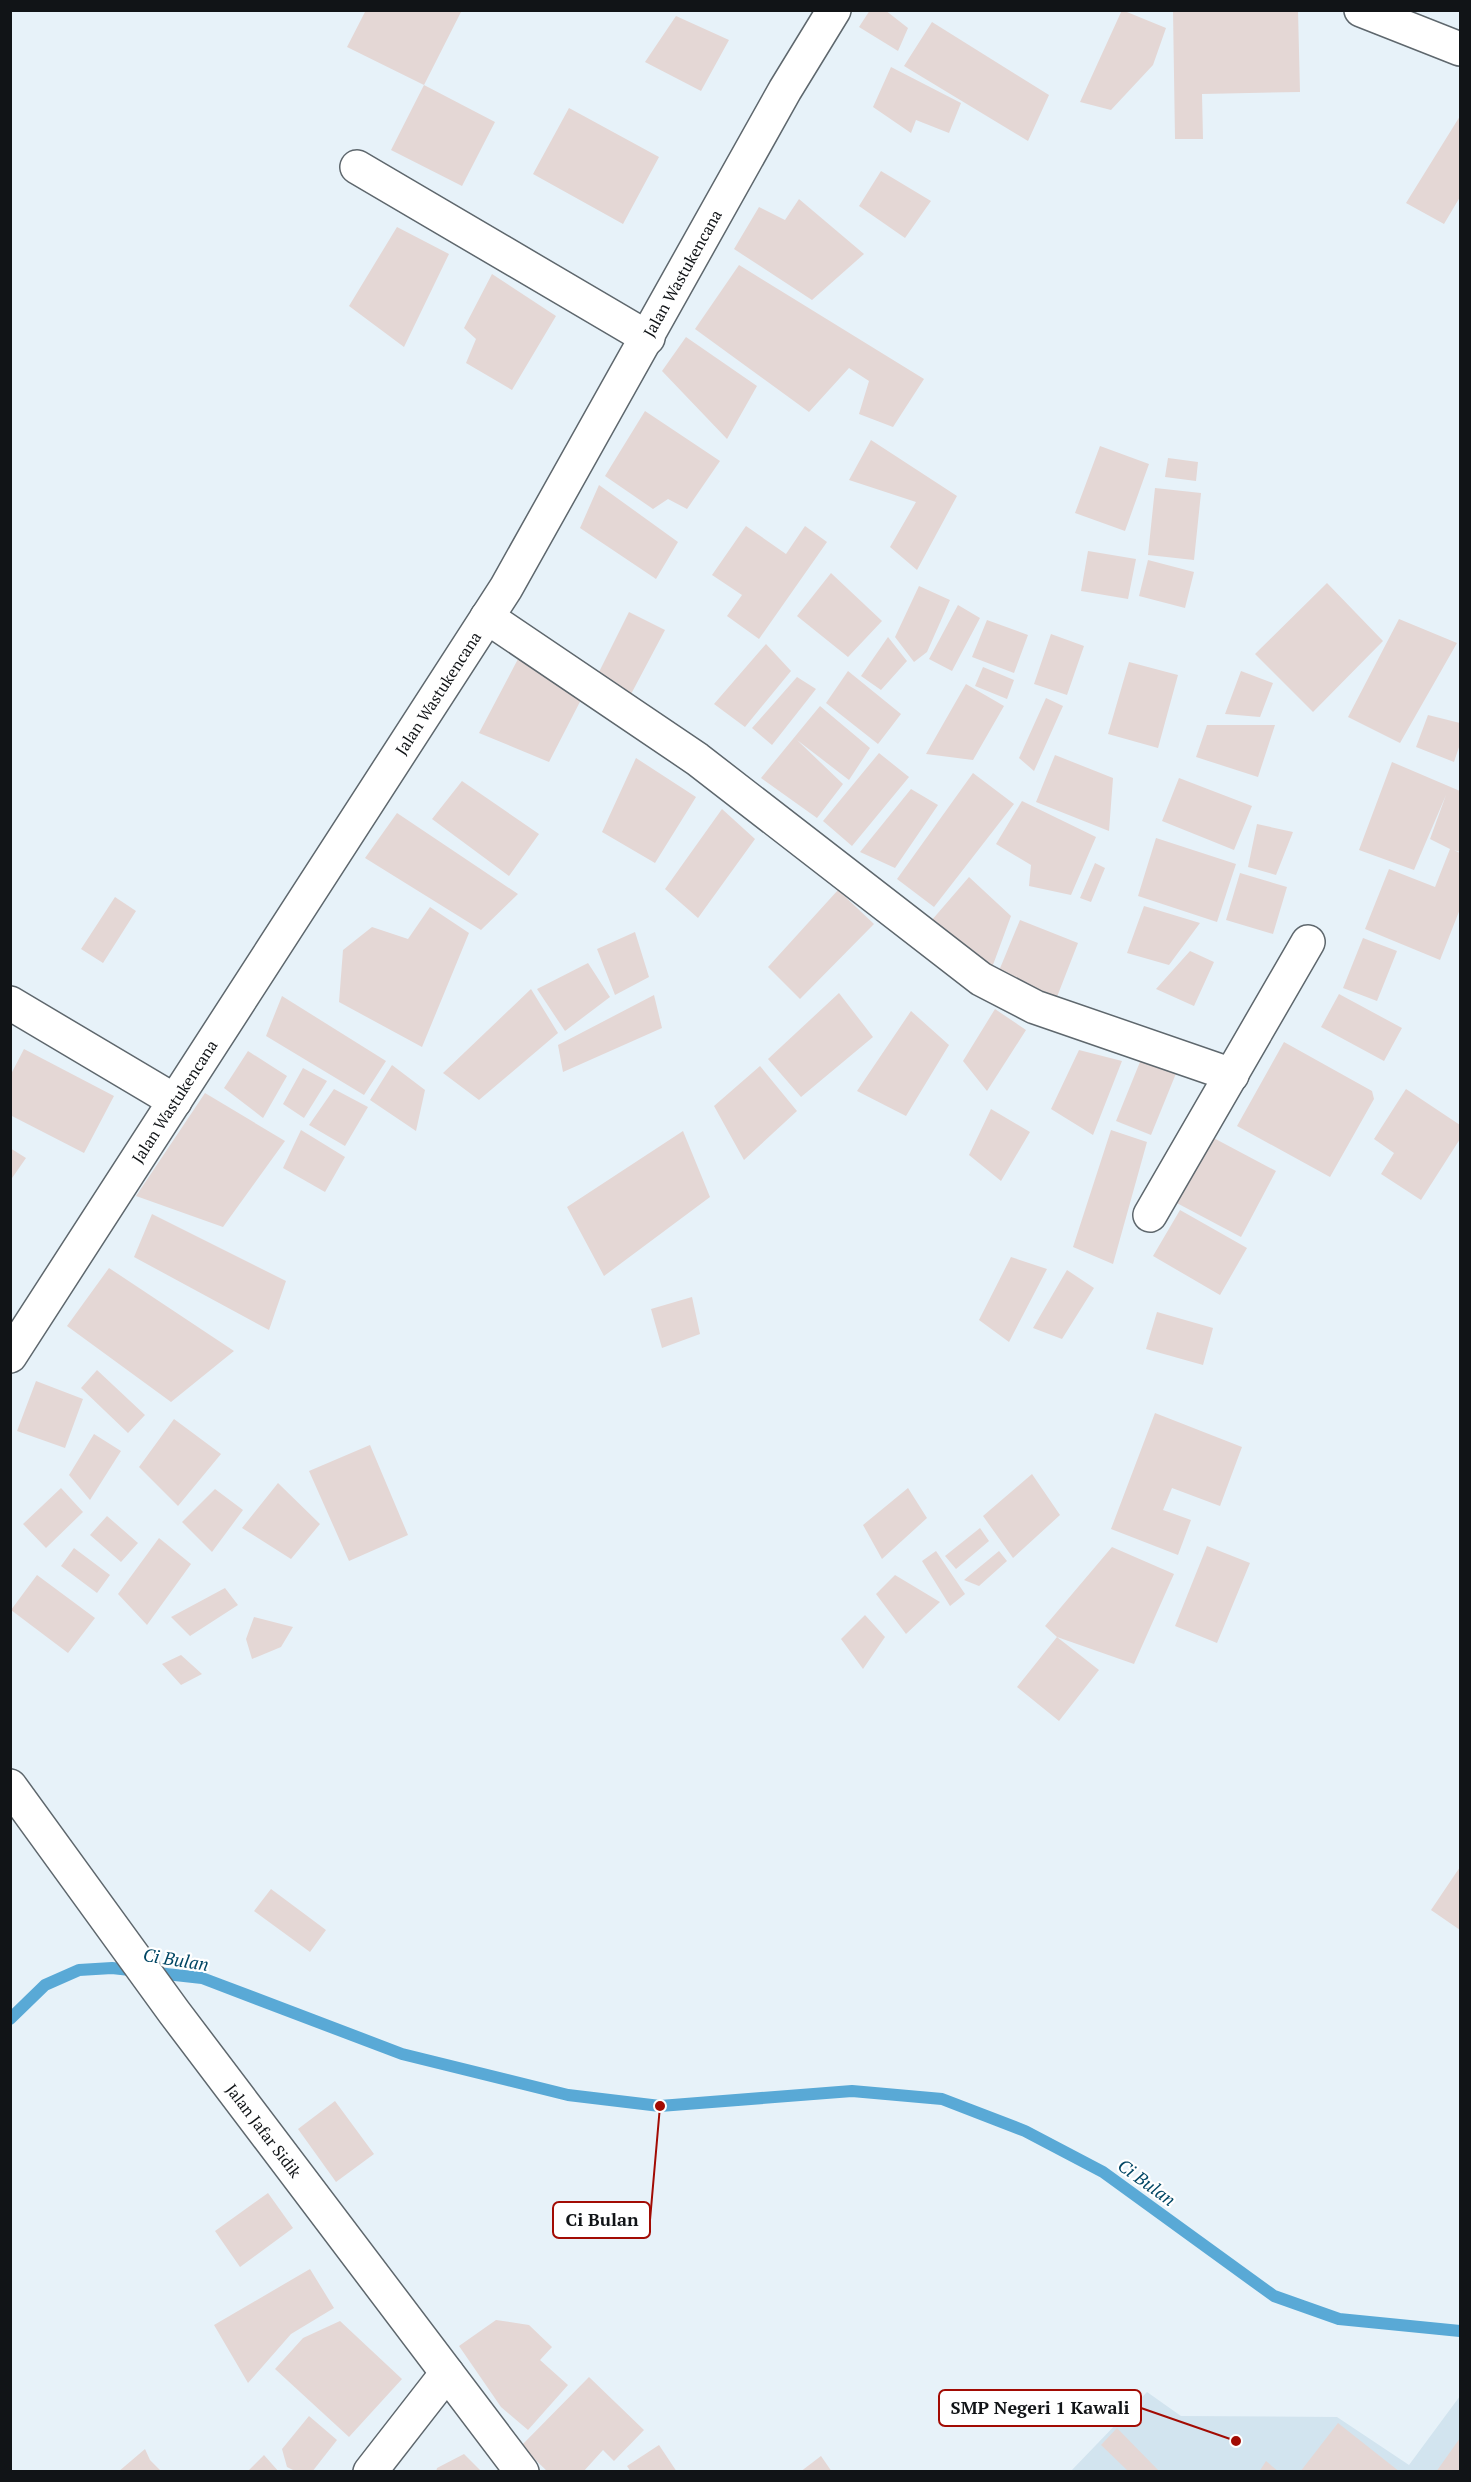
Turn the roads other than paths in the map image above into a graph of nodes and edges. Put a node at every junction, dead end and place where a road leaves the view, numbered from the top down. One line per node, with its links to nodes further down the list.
1 (834, 10): 5 (street, Jalan Wastukencana)
2 (1361, 10): 3 (street)
3 (1461, 49)
4 (357, 167): 5 (street)
5 (648, 338): 6 (street, Jalan Wastukencana)
6 (487, 617): 9 (street); 10 (street, Jalan Wastukencana)
7 (1308, 942): 9 (street)
8 (10, 1003): 10 (street)
9 (1232, 1075): 11 (street)
10 (175, 1101): 12 (street, Jalan Wastukencana)
11 (1150, 1215)
12 (10, 1356)
13 (10, 1786): 14 (street, Jalan Jafar Sidik)
14 (447, 2373): 15 (street); 16 (street, Jalan Jafar Sidik)
15 (370, 2472)
16 (522, 2472)

